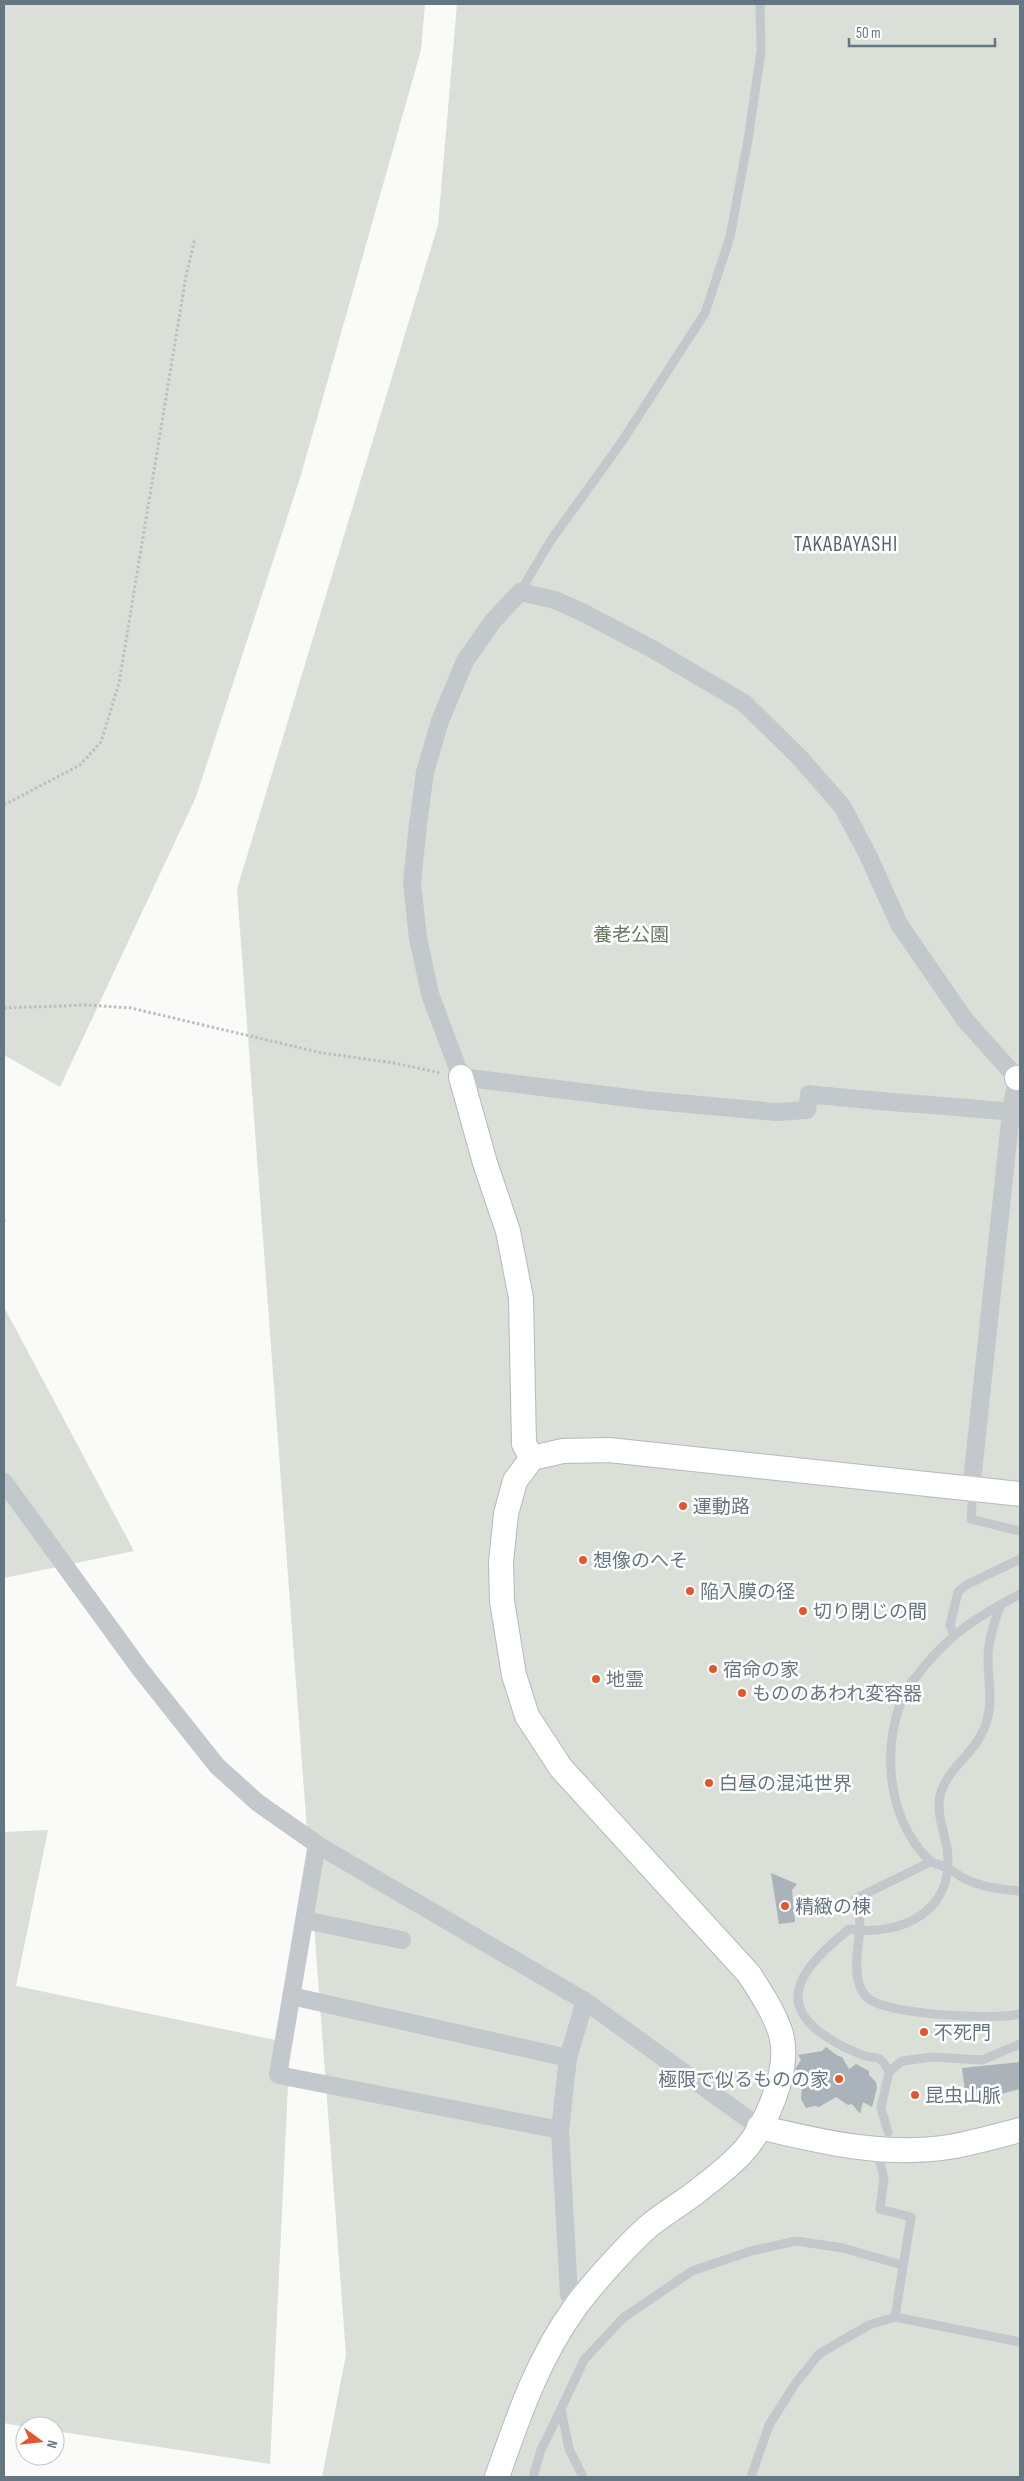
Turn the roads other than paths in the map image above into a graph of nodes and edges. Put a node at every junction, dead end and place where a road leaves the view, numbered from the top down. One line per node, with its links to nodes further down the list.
1 (760, 4): 2 (lane)
2 (520, 592): 3 (street); 4 (street)
3 (461, 1077): 5 (street); 6 (street)
4 (1019, 1078): 5 (street)
5 (1011, 1112): 9 (street)
6 (532, 1458): 9 (street); 28 (street)
7 (4, 1482): 15 (street)
8 (1020, 1494): 9 (street)
9 (972, 1498): 10 (lane)
10 (1020, 1531)
11 (1020, 1559): 14 (lane)
12 (1020, 1594): 13 (lane)
13 (1001, 1604): 14 (lane); 17 (lane)
14 (954, 1635): 16 (lane)
15 (317, 1844): 19 (street); 23 (street)
16 (930, 1862): 17 (lane); 20 (lane)
17 (946, 1868): 18 (lane); 20 (lane)
18 (1020, 1891)
19 (304, 1920): 21 (street); 22 (street)
20 (860, 1931): 24 (lane); 27 (lane)
21 (402, 1940)
22 (291, 1996): 26 (street); 29 (street)
23 (585, 2001): 26 (street); 28 (street)
24 (1020, 2014)
25 (1020, 2044): 27 (lane)
26 (568, 2058): 29 (street)
27 (889, 2072): 31 (lane)
28 (759, 2127): 31 (street); 33 (street)
29 (560, 2130): 33 (street)
30 (1020, 2130): 31 (street)
31 (883, 2141): 32 (lane)
32 (902, 2265): 34 (lane); 36 (lane)
33 (577, 2306): 37 (street)
34 (895, 2317): 35 (lane); 40 (lane)
35 (1020, 2342)
36 (561, 2408): 38 (lane); 39 (lane)
37 (497, 2477)
38 (533, 2477)
39 (583, 2477)
40 (751, 2477)

